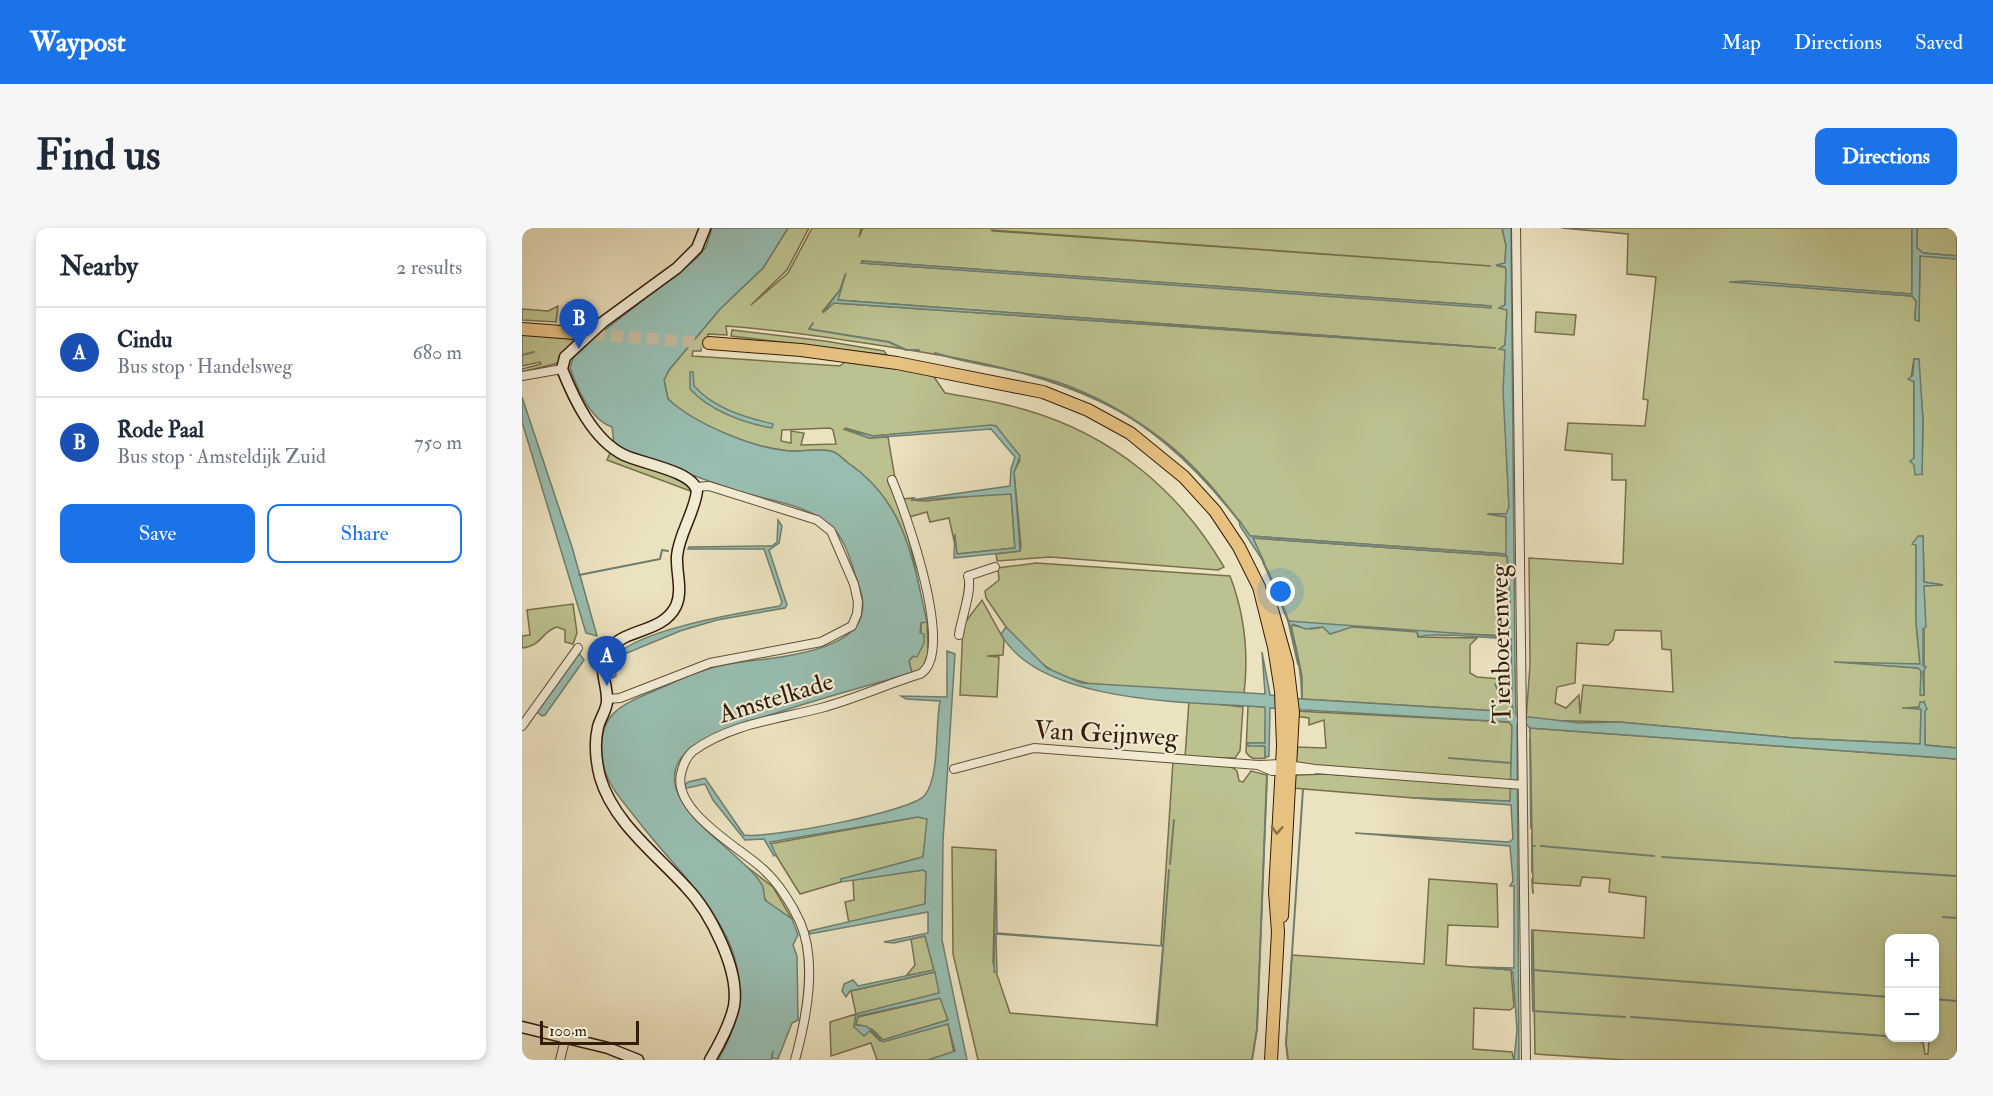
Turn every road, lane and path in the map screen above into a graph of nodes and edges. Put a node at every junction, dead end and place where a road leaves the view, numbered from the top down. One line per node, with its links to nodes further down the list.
1 (705, 228): 6 (street)
2 (1516, 228): 17 (street, Tienboerenweg)
3 (522, 329): 4 (main road)
4 (575, 333)
5 (709, 343): 15 (main road)
6 (562, 369): 7 (street); 9 (street)
7 (522, 376)
8 (892, 480): 23 (street, Amstelkade)
9 (696, 487): 13 (street); 13 (street)
10 (995, 567): 11 (street)
11 (959, 635)
12 (578, 648): 14 (street)
13 (607, 699): 22 (street)
14 (522, 726)
15 (1286, 768): 16 (street, Van Geijnweg); 17 (street, Van Geijnweg); 24 (main road)
16 (954, 769)
17 (1521, 785): 25 (street, Tienboerenweg)
18 (522, 1027): 19 (street)
19 (566, 1036): 20 (street); 21 (street)
20 (560, 1060)
21 (638, 1060)
22 (710, 1060)
23 (795, 1060)
24 (1271, 1060)
25 (1526, 1060)

